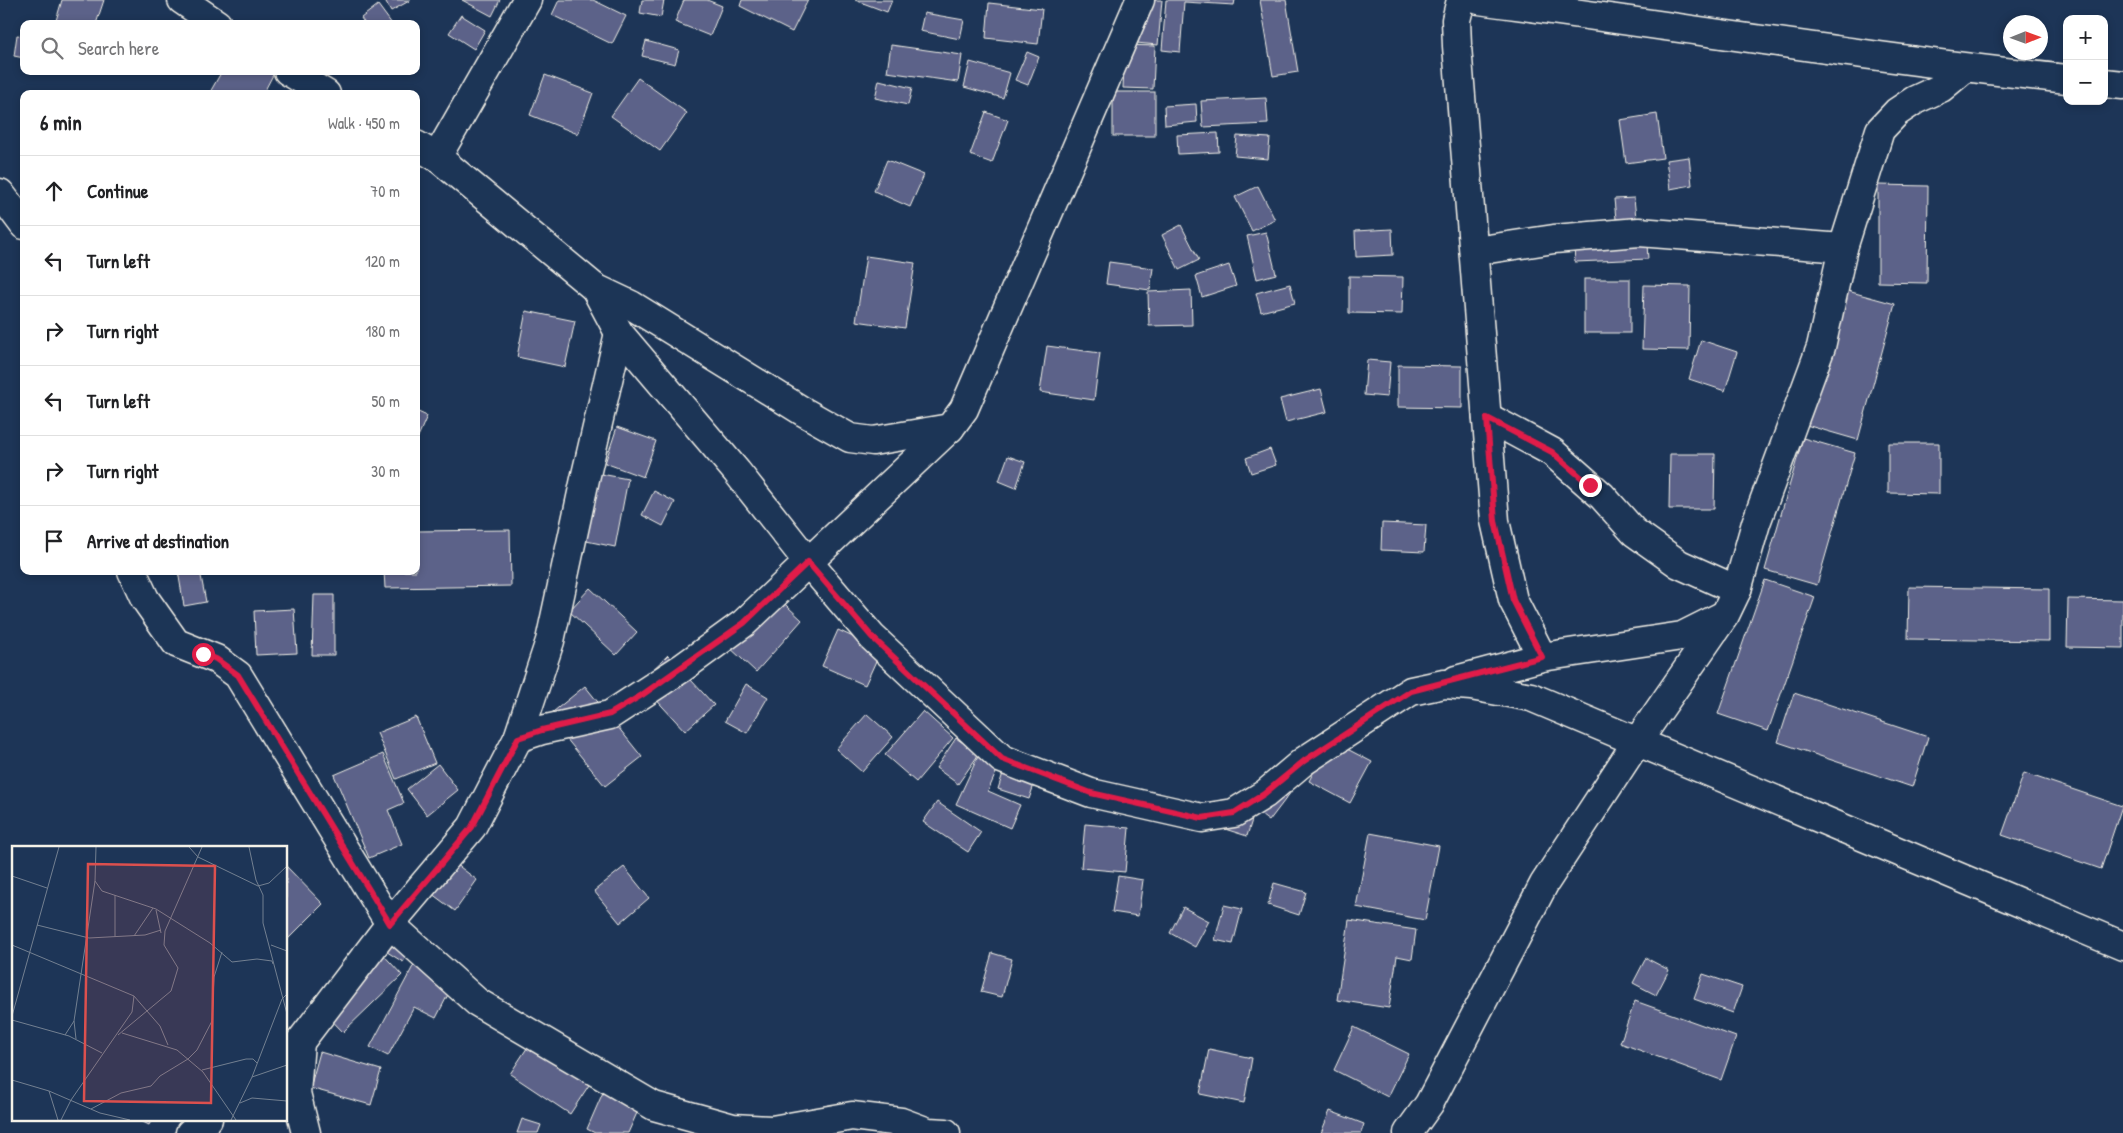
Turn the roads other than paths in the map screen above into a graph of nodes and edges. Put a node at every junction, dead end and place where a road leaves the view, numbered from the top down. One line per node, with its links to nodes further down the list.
1 (182, 0): 6 (street)
2 (527, 0): 13 (street)
3 (1140, 0): 21 (street)
4 (1461, 0): 17 (street)
5 (1479, 0): 7 (street)
6 (211, 20)
7 (1965, 68): 9 (street); 16 (street)
8 (295, 75): 12 (street)
9 (2063, 79)
10 (2108, 83): 11 (street)
11 (2123, 85)
12 (319, 90)
13 (427, 151): 18 (street)
14 (0, 193): 15 (street)
15 (20, 220)
16 (1843, 248): 17 (street); 24 (street)
17 (1474, 251): 20 (street)
18 (595, 288): 19 (street); 21 (street)
19 (619, 333): 22 (street); 28 (street)
20 (1487, 418): 24 (street); 26 (street)
21 (950, 428): 22 (street)
22 (808, 562): 27 (street); 28 (street)
23 (134, 575): 30 (street)
24 (1737, 590): 25 (street)
25 (1725, 615): 26 (street); 29 (street)
26 (1542, 657): 27 (street)
27 (1444, 684): 29 (street)
28 (518, 738): 30 (street)
29 (1637, 742): 31 (street); 37 (street)
30 (390, 924): 32 (street); 36 (street)
31 (2123, 946)
32 (293, 1049): 35 (street)
33 (207, 1120): 34 (street)
34 (190, 1133)
35 (306, 1133)
36 (946, 1133)
37 (1408, 1133)

